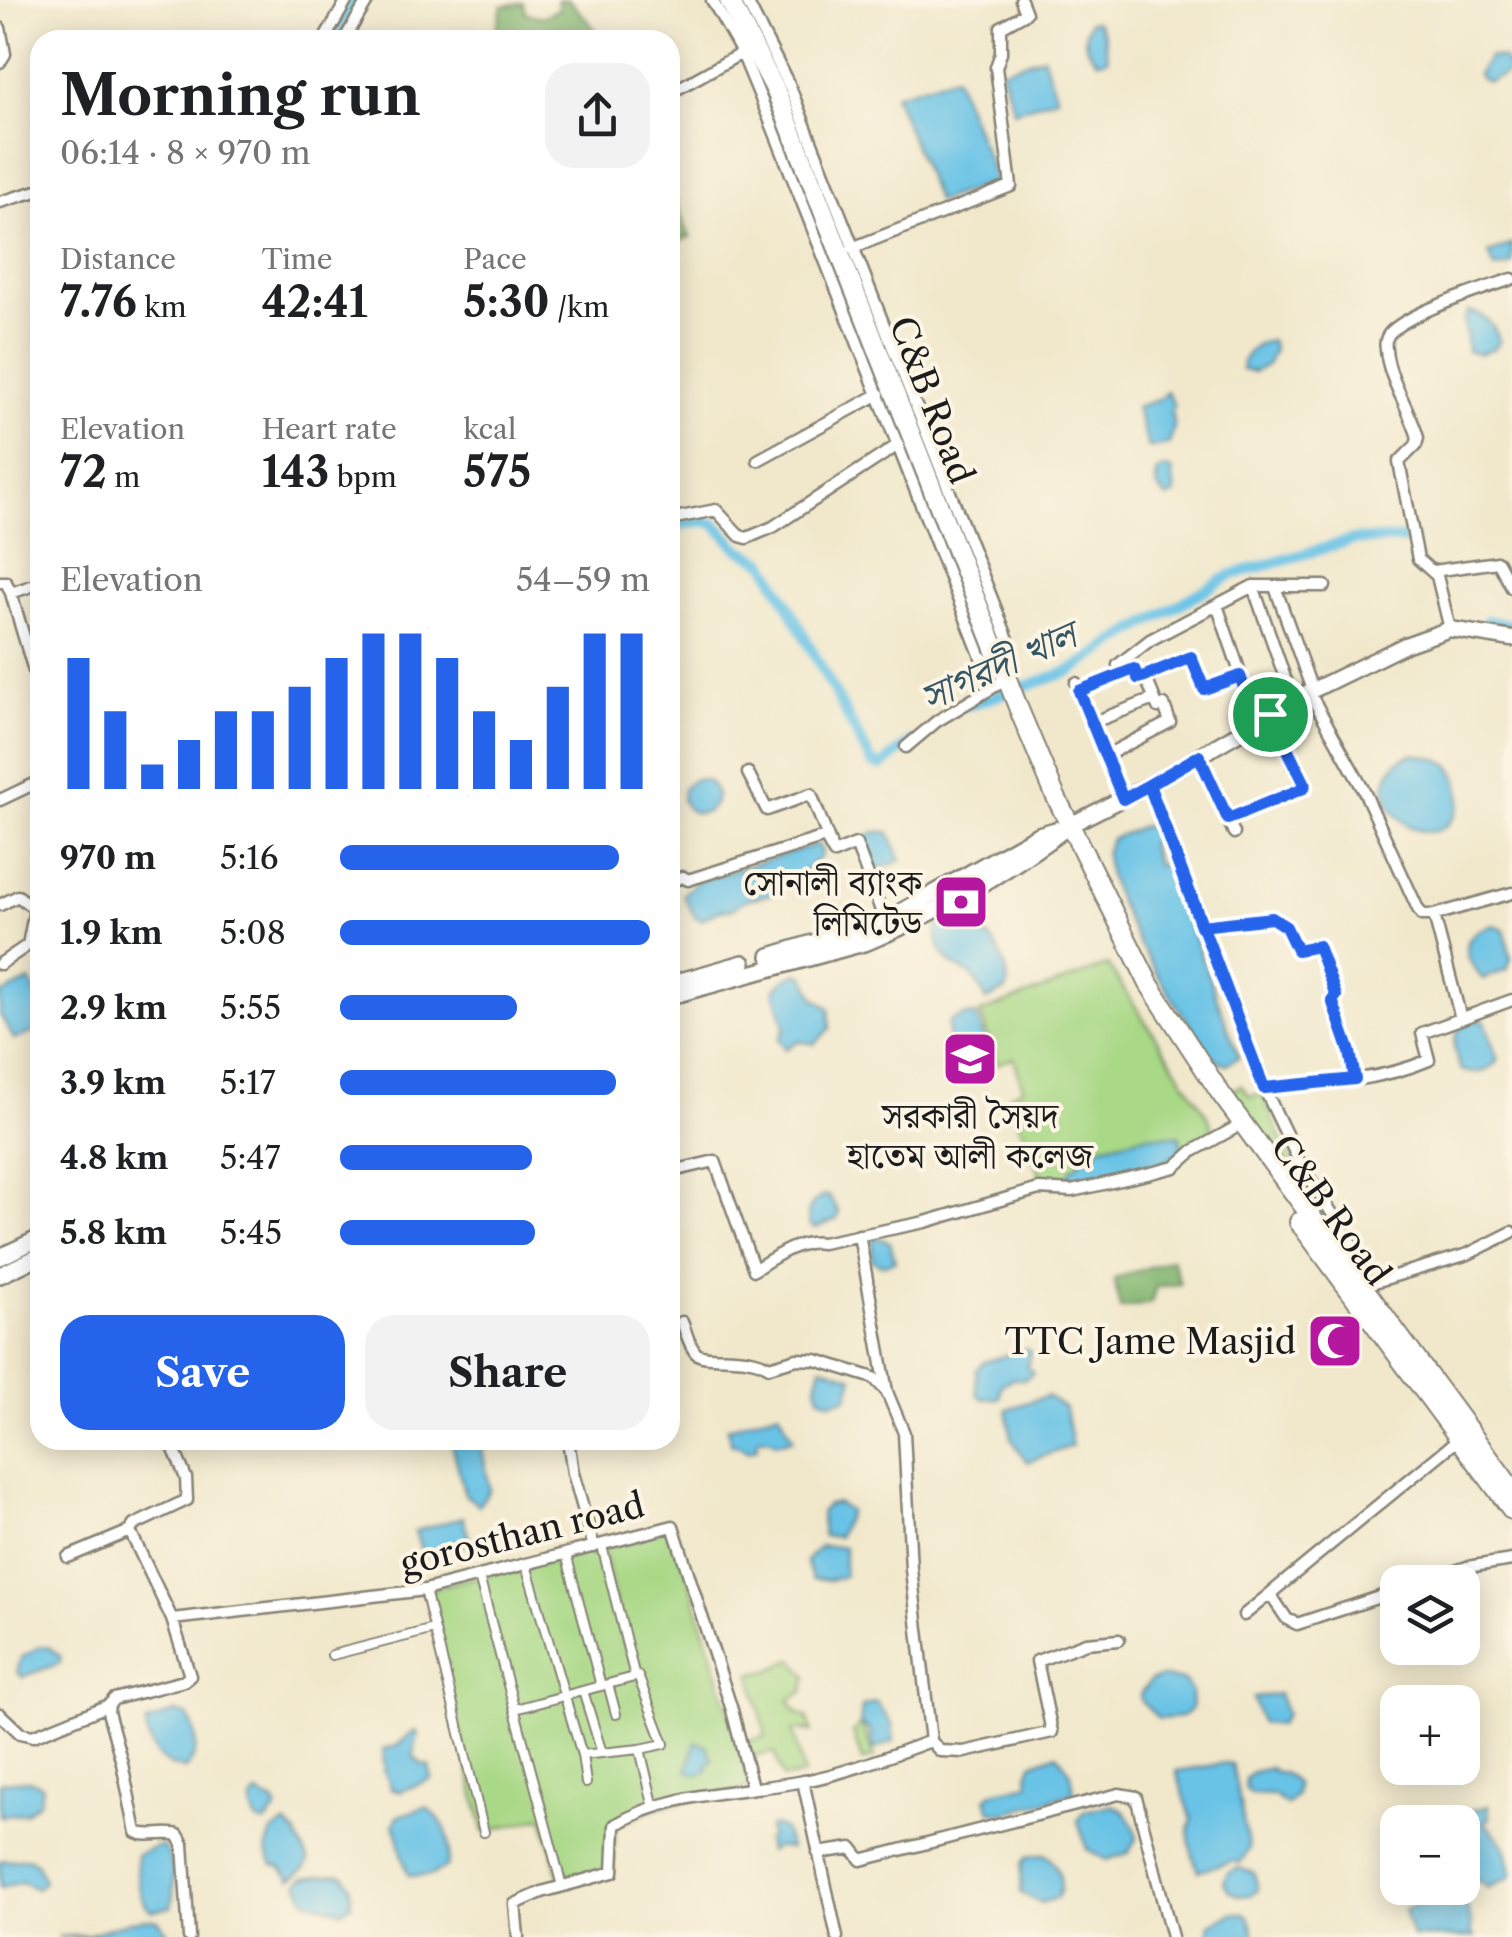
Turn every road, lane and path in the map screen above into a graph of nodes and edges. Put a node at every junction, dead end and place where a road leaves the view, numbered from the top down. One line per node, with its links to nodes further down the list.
1 (347, 0): 8 (street)
2 (368, 0): 9 (street)
3 (712, 0): 10 (street)
4 (729, 0): 36 (highway, C&B Road)
5 (746, 0): 15 (street)
6 (1021, 0): 15 (street)
7 (0, 28): 11 (street)
8 (330, 30)
9 (350, 30)
10 (742, 54): 12 (street); 17 (street)
11 (0, 62)
12 (680, 88)
13 (30, 193): 14 (street)
14 (0, 202)
15 (852, 248): 36 (street)
16 (1512, 279): 21 (street)
17 (879, 394): 18 (street); 19 (street)
18 (898, 445): 20 (street); 36 (street)
19 (758, 460)
20 (680, 516)
21 (1433, 572): 27 (street); 30 (street)
22 (0, 582): 28 (street)
23 (1253, 586): 26 (street); 29 (street); 39 (street)
24 (1325, 586): 26 (street)
25 (30, 587): 28 (street)
26 (1276, 587): 37 (street)
27 (1512, 588)
28 (12, 593): 32 (street)
29 (1217, 605): 33 (street); 35 (street)
30 (1450, 629): 31 (main road); 37 (main road)
31 (1512, 640)
32 (30, 656)
33 (1118, 665)
34 (1145, 676): 35 (street); 38 (street); 41 (street)
35 (1240, 676): 40 (street)
36 (1007, 680): 42 (street); 51 (highway, C&B Road)
37 (1311, 691): 39 (main road); 58 (street)
38 (1154, 699): 41 (street); 43 (street)
39 (1292, 701): 40 (main road)
40 (1263, 718): 44 (main road); 50 (street)
41 (1091, 723): 43 (street)
42 (906, 747)
43 (1105, 756): 48 (street)
44 (1199, 756): 46 (main road); 50 (street)
45 (748, 774): 53 (street)
46 (1149, 785): 48 (main road); 60 (street)
47 (30, 786): 49 (street)
48 (1123, 799): 51 (main road)
49 (0, 800)
50 (1228, 819): 52 (street)
51 (1070, 826): 59 (main road); 64 (main road); 69 (highway, C&B Road); 77 (highway, C&B Road)
52 (1234, 833)
53 (834, 853): 54 (street); 59 (street)
54 (680, 877)
55 (1512, 893): 58 (street)
56 (30, 901): 57 (street)
57 (0, 905)
58 (1434, 915): 66 (street)
59 (885, 921): 63 (main road)
60 (1201, 926): 67 (street); 68 (street)
61 (30, 938): 62 (street)
62 (0, 964)
63 (680, 981)
64 (680, 993)
65 (1512, 1000): 66 (street)
66 (1461, 1019): 67 (street)
67 (1355, 1079): 68 (street)
68 (1264, 1088): 77 (street)
69 (1233, 1129): 72 (street); 80 (highway, C&B Road)
70 (680, 1169): 72 (street)
71 (1512, 1232): 77 (street)
72 (858, 1235): 79 (street)
73 (30, 1243): 74 (main road)
74 (0, 1257)
75 (30, 1261): 76 (main road)
76 (0, 1275)
77 (1361, 1286): 83 (highway, C&B Road)
78 (682, 1322): 79 (street)
79 (887, 1392): 109 (street)
80 (1459, 1439): 84 (highway, C&B Road); 94 (street)
81 (174, 1450): 85 (street)
82 (570, 1450): 86 (street)
83 (1512, 1489)
84 (1512, 1510)
85 (130, 1530): 88 (street); 97 (street)
86 (598, 1546): 87 (street, gorosthan road); 101 (street); 115 (street, gorosthan road)
87 (566, 1554): 90 (street, gorosthan road); 102 (street)
88 (68, 1557)
89 (1512, 1560): 91 (street)
90 (526, 1564): 92 (street, gorosthan road); 104 (street)
91 (1480, 1565)
92 (479, 1578): 93 (street, gorosthan road); 106 (street)
93 (424, 1590): 97 (street, gorosthan road); 98 (street)
94 (1270, 1594): 95 (street); 96 (street)
95 (1380, 1597)
96 (1244, 1615)
97 (172, 1619): 105 (street)
98 (434, 1629): 100 (street); 117 (street)
99 (1119, 1640): 109 (street)
100 (332, 1655)
101 (635, 1677): 102 (street); 110 (street)
102 (604, 1685): 103 (street); 108 (street)
103 (583, 1691): 104 (street); 111 (street)
104 (564, 1696): 106 (street); 112 (street)
105 (108, 1704): 107 (street); 120 (street)
106 (515, 1709): 119 (street)
107 (0, 1714)
108 (616, 1714)
109 (930, 1741): 113 (street)
110 (640, 1749): 111 (street); 116 (street)
111 (602, 1753): 112 (street)
112 (582, 1755): 114 (street)
113 (803, 1781): 115 (street); 118 (street)
114 (586, 1783)
115 (752, 1787): 116 (street)
116 (654, 1808): 119 (street)
117 (484, 1832)
118 (818, 1853): 122 (street); 123 (street)
119 (562, 1886): 121 (street)
120 (189, 1937)
121 (518, 1937)
122 (837, 1937)
123 (1172, 1937)

